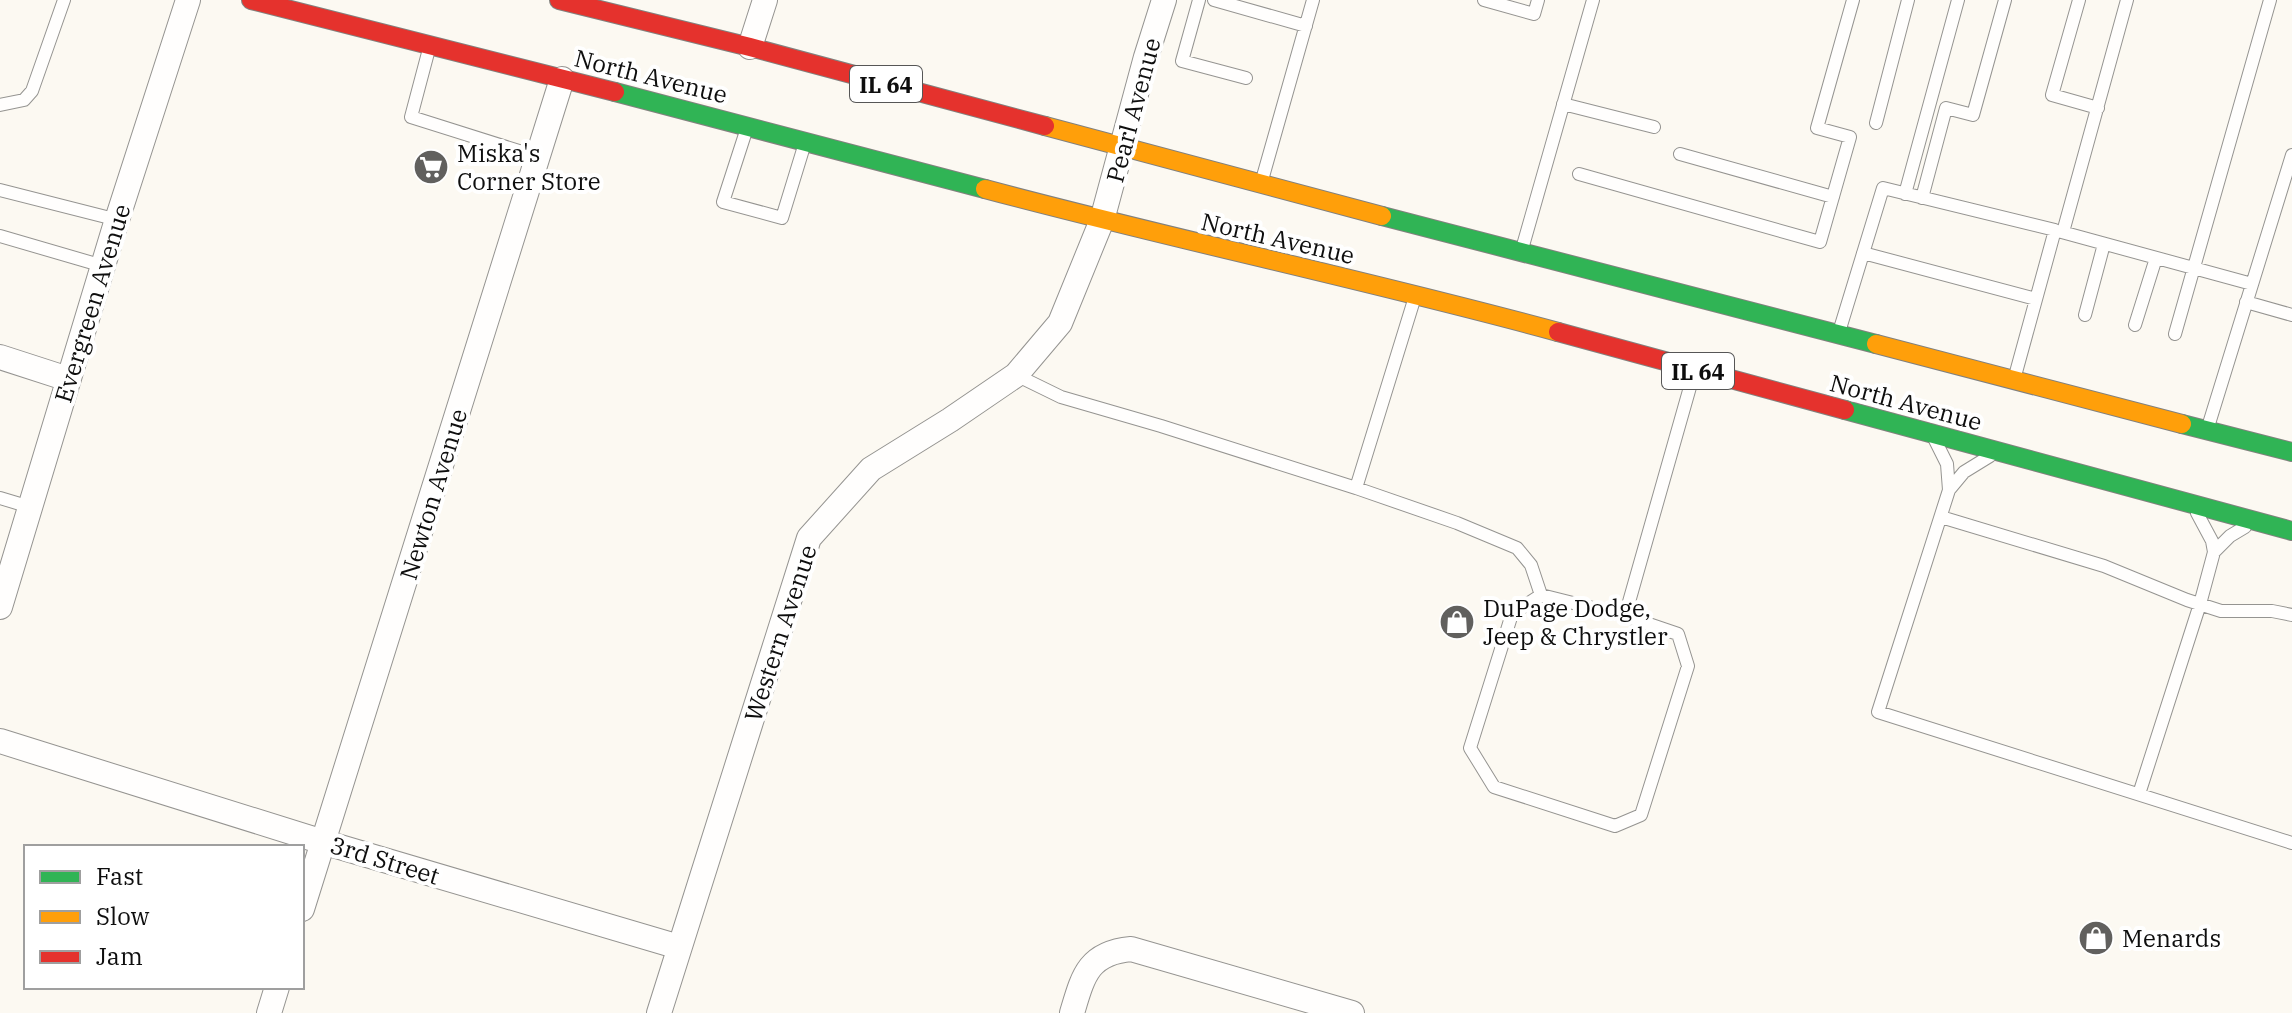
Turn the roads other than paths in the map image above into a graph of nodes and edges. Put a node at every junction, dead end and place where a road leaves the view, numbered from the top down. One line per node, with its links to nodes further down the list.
1 (64, 0): 26 (lane)
2 (188, 0): 42 (street, Evergreen Avenue)
3 (251, 0): 21 (main road, North Avenue / IL 64)
4 (559, 0): 22 (main road, North Avenue / IL 64)
5 (765, 0): 22 (street)
6 (1164, 0): 32 (street, Pearl Avenue)
7 (1199, 0): 23 (lane)
8 (1214, 0): 20 (lane)
9 (1313, 0): 20 (lane)
10 (1484, 0): 11 (lane)
11 (1538, 0)
12 (1593, 0): 25 (lane)
13 (1853, 0): 40 (lane)
14 (1908, 0): 28 (lane)
15 (1958, 0): 39 (lane)
16 (2005, 0): 41 (lane)
17 (2079, 0): 27 (lane)
18 (2127, 0): 27 (lane)
19 (2270, 0): 51 (lane)
20 (1306, 26): 37 (lane)
21 (430, 46): 24 (main road, North Avenue / IL 64); 35 (lane)
22 (750, 47): 32 (main road, North Avenue / IL 64)
23 (1246, 78)
24 (562, 79): 29 (main road, North Avenue / IL 64); 35 (street, Newton Avenue)
25 (1563, 104): 30 (lane); 47 (lane)
26 (0, 105)
27 (2098, 108): 44 (lane)
28 (1876, 123)
29 (747, 125): 31 (main road, North Avenue / IL 64); 31 (lane)
30 (1654, 127)
31 (806, 141): 43 (main road, North Avenue / IL 64)
32 (1123, 147): 37 (main road, North Avenue / IL 64); 43 (street, Pearl Avenue)
33 (1680, 154): 40 (lane)
34 (2292, 155): 52 (lane)
35 (538, 157): 86 (street, Newton Avenue)
36 (1579, 174): 40 (lane)
37 (1262, 183): 47 (main road, North Avenue / IL 64)
38 (0, 190): 42 (lane)
39 (1905, 194): 41 (lane); 48 (lane)
40 (1833, 197)
41 (1922, 198): 44 (lane)
42 (118, 220): 50 (street, Evergreen Avenue)
43 (1102, 220): 53 (main road, North Avenue / IL 64); 63 (street, Western Avenue)
44 (2059, 231): 46 (lane); 54 (lane)
45 (0, 236): 50 (lane)
46 (2104, 244): 49 (lane); 56 (lane)
47 (1521, 252): 60 (main road, North Avenue / IL 64)
48 (1863, 253): 54 (lane); 60 (lane)
49 (2156, 258): 51 (lane); 58 (lane)
50 (103, 266): 64 (street, Evergreen Avenue)
51 (2193, 268): 52 (lane); 59 (lane)
52 (2252, 284): 55 (lane)
53 (1416, 295): 62 (main road, North Avenue / IL 64); 70 (lane)
54 (2036, 299): 65 (lane)
55 (2246, 302): 57 (lane); 66 (lane)
56 (2085, 315)
57 (2292, 315)
58 (2135, 325)
59 (2175, 334)
60 (1839, 335): 65 (main road, North Avenue / IL 64)
61 (0, 357): 64 (street)
62 (1695, 370): 67 (main road, North Avenue / IL 64); 83 (lane)
63 (1016, 375): 70 (lane); 89 (street, Western Avenue)
64 (68, 379): 74 (street, Evergreen Avenue)
65 (2014, 380): 66 (main road, North Avenue / IL 64)
66 (2207, 430): 69 (main road, North Avenue / IL 64)
67 (1932, 434): 68 (main road, North Avenue / IL 64); 71 (lane)
68 (1997, 452): 71 (lane); 73 (main road, North Avenue / IL 64)
69 (2292, 452)
70 (1356, 488): 79 (lane)
71 (1949, 490): 75 (lane)
72 (0, 498): 74 (lane)
73 (2194, 505): 76 (main road, North Avenue / IL 64); 78 (lane)
74 (30, 507): 81 (street, Evergreen Avenue)
75 (1941, 517): 80 (lane); 85 (lane)
76 (2255, 522): 77 (main road, North Avenue / IL 64); 78 (lane)
77 (2292, 531)
78 (2214, 552): 80 (lane)
79 (1541, 595): 83 (lane); 83 (lane)
80 (2200, 604): 82 (lane); 85 (lane)
81 (0, 607)
82 (2292, 615)
83 (1625, 616)
84 (0, 741): 86 (street, 3rd Street)
85 (2139, 794): 87 (lane)
86 (323, 842): 88 (street, Newton Avenue); 89 (street, 3rd Street)
87 (2292, 843)
88 (304, 903)
89 (679, 947): 92 (street, Western Avenue)
90 (276, 989): 91 (street)
91 (269, 1013)
92 (659, 1013)
93 (1072, 1013): 94 (street)
94 (1352, 1013)

